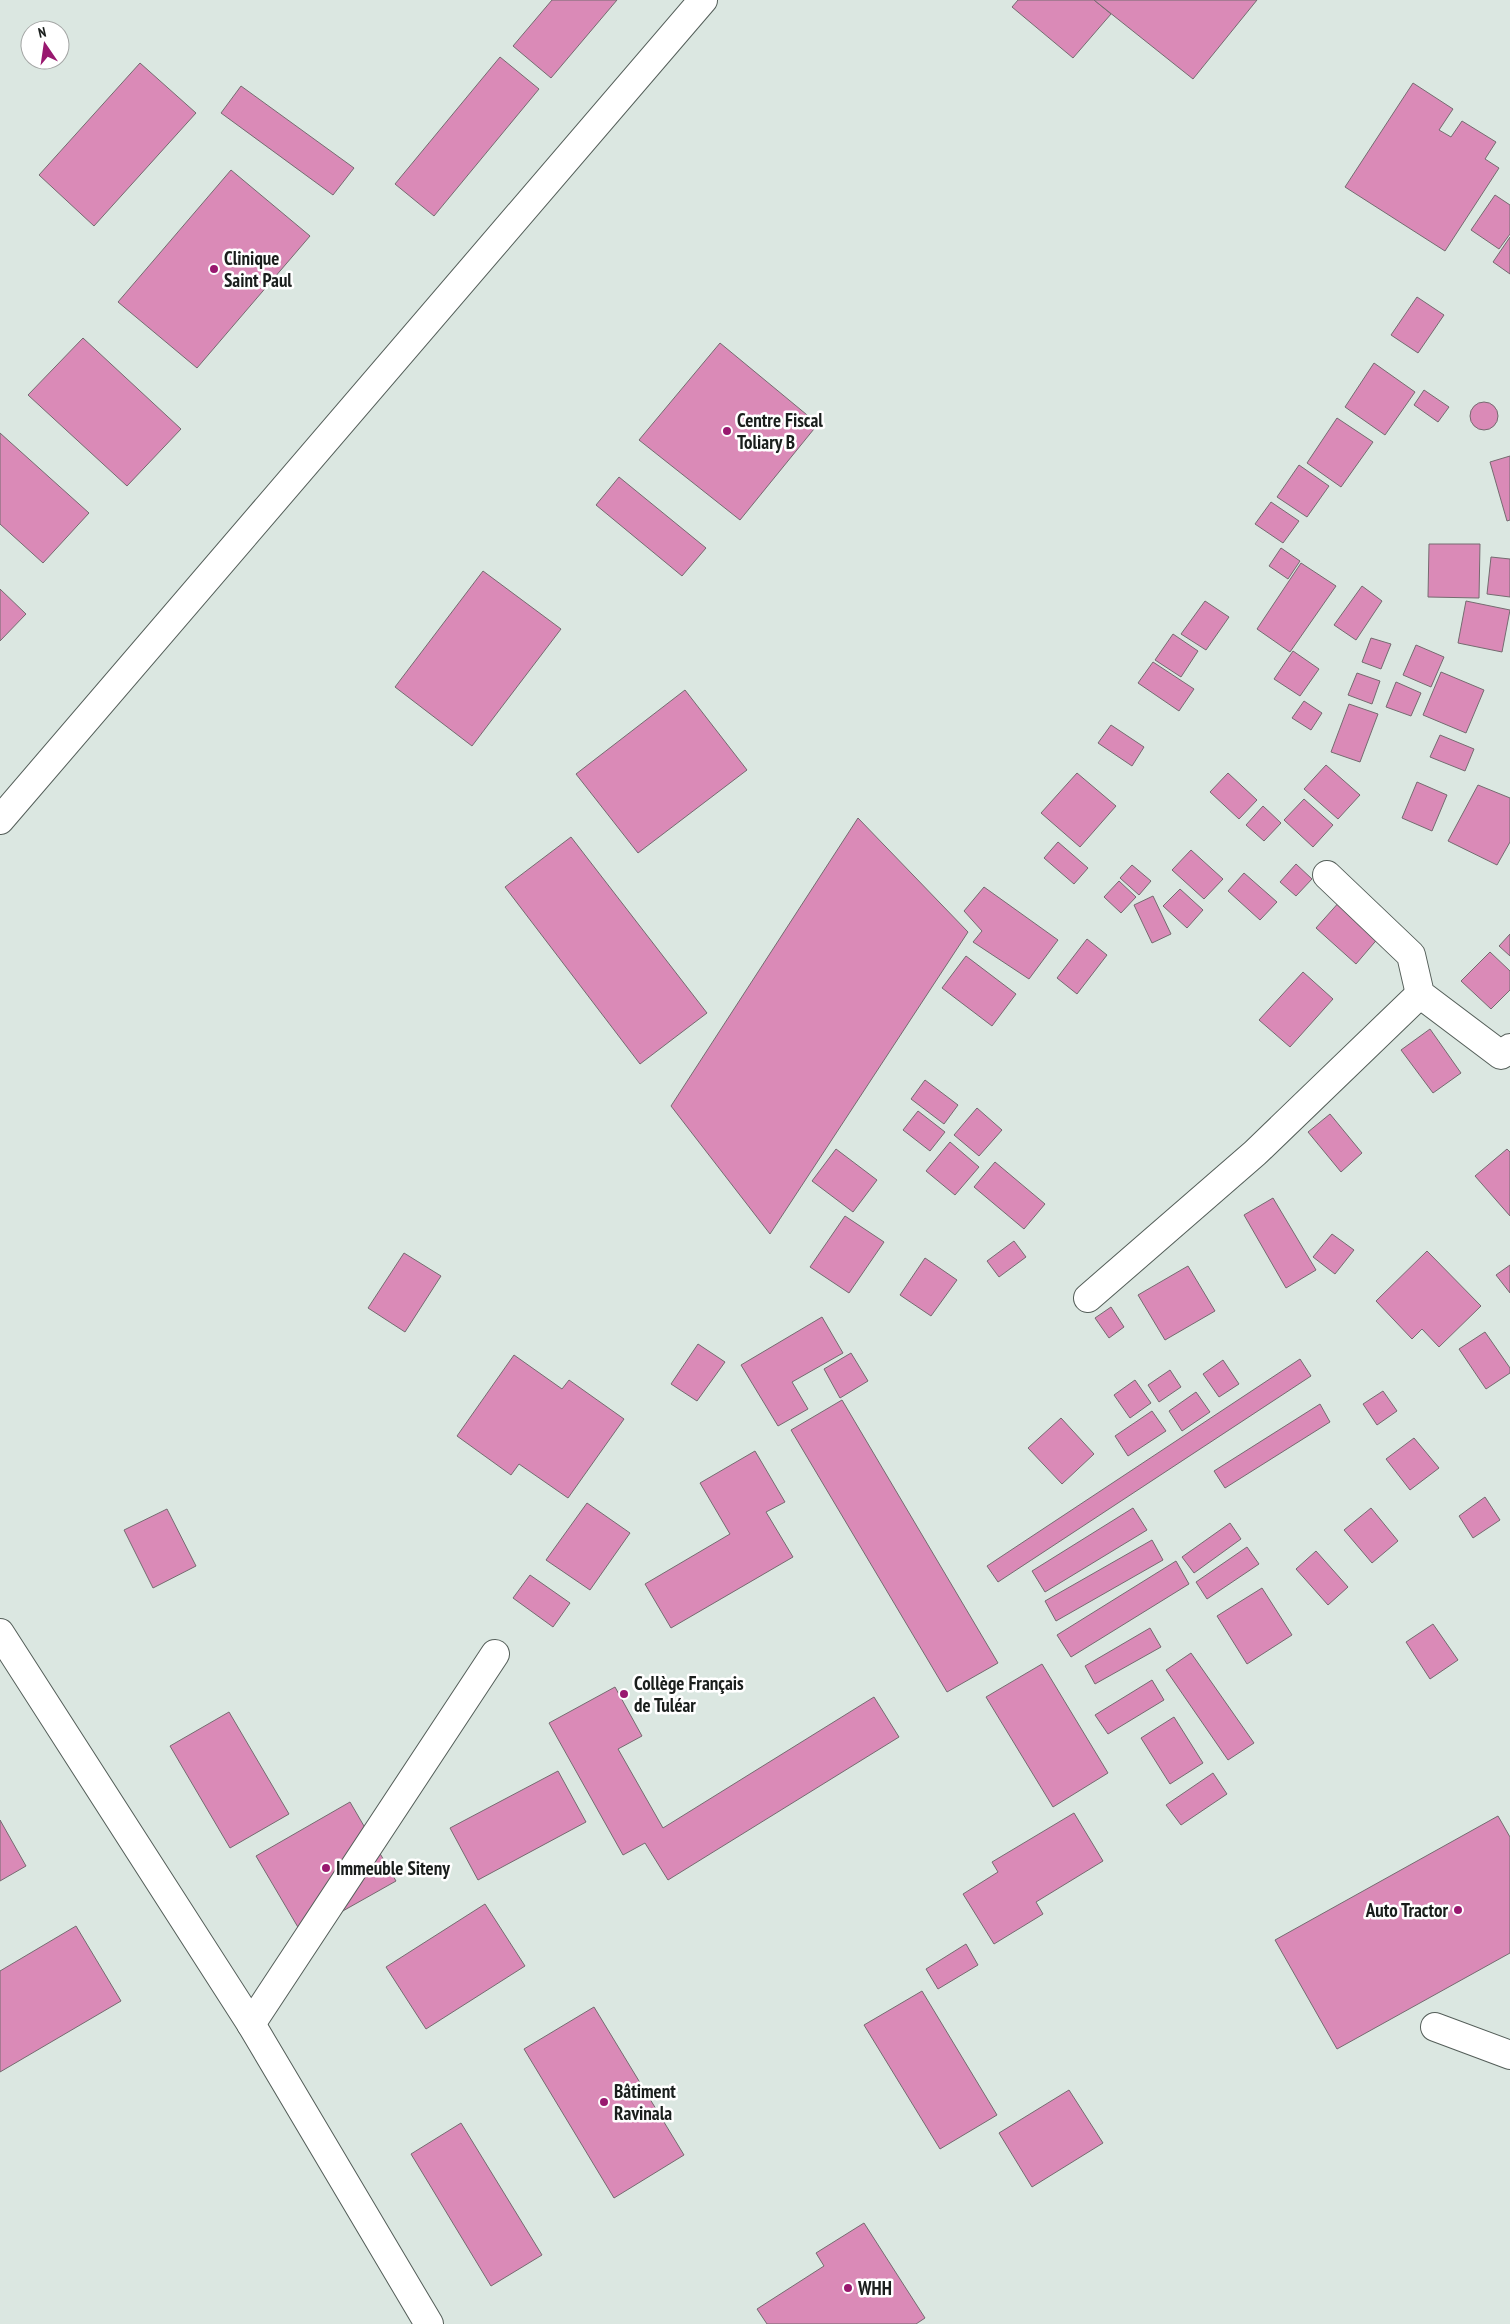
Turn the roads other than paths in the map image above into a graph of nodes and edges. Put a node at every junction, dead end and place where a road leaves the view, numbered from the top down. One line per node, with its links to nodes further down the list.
1 (703, 0): 2 (street)
2 (0, 820)
3 (1327, 875): 4 (street)
4 (1420, 994): 5 (street); 6 (street)
5 (1510, 1048)
6 (1088, 1298)
7 (0, 1633): 9 (street)
8 (495, 1654): 9 (street)
9 (251, 2024): 12 (street)
10 (1435, 2027): 11 (street)
11 (1510, 2055)
12 (429, 2324)

